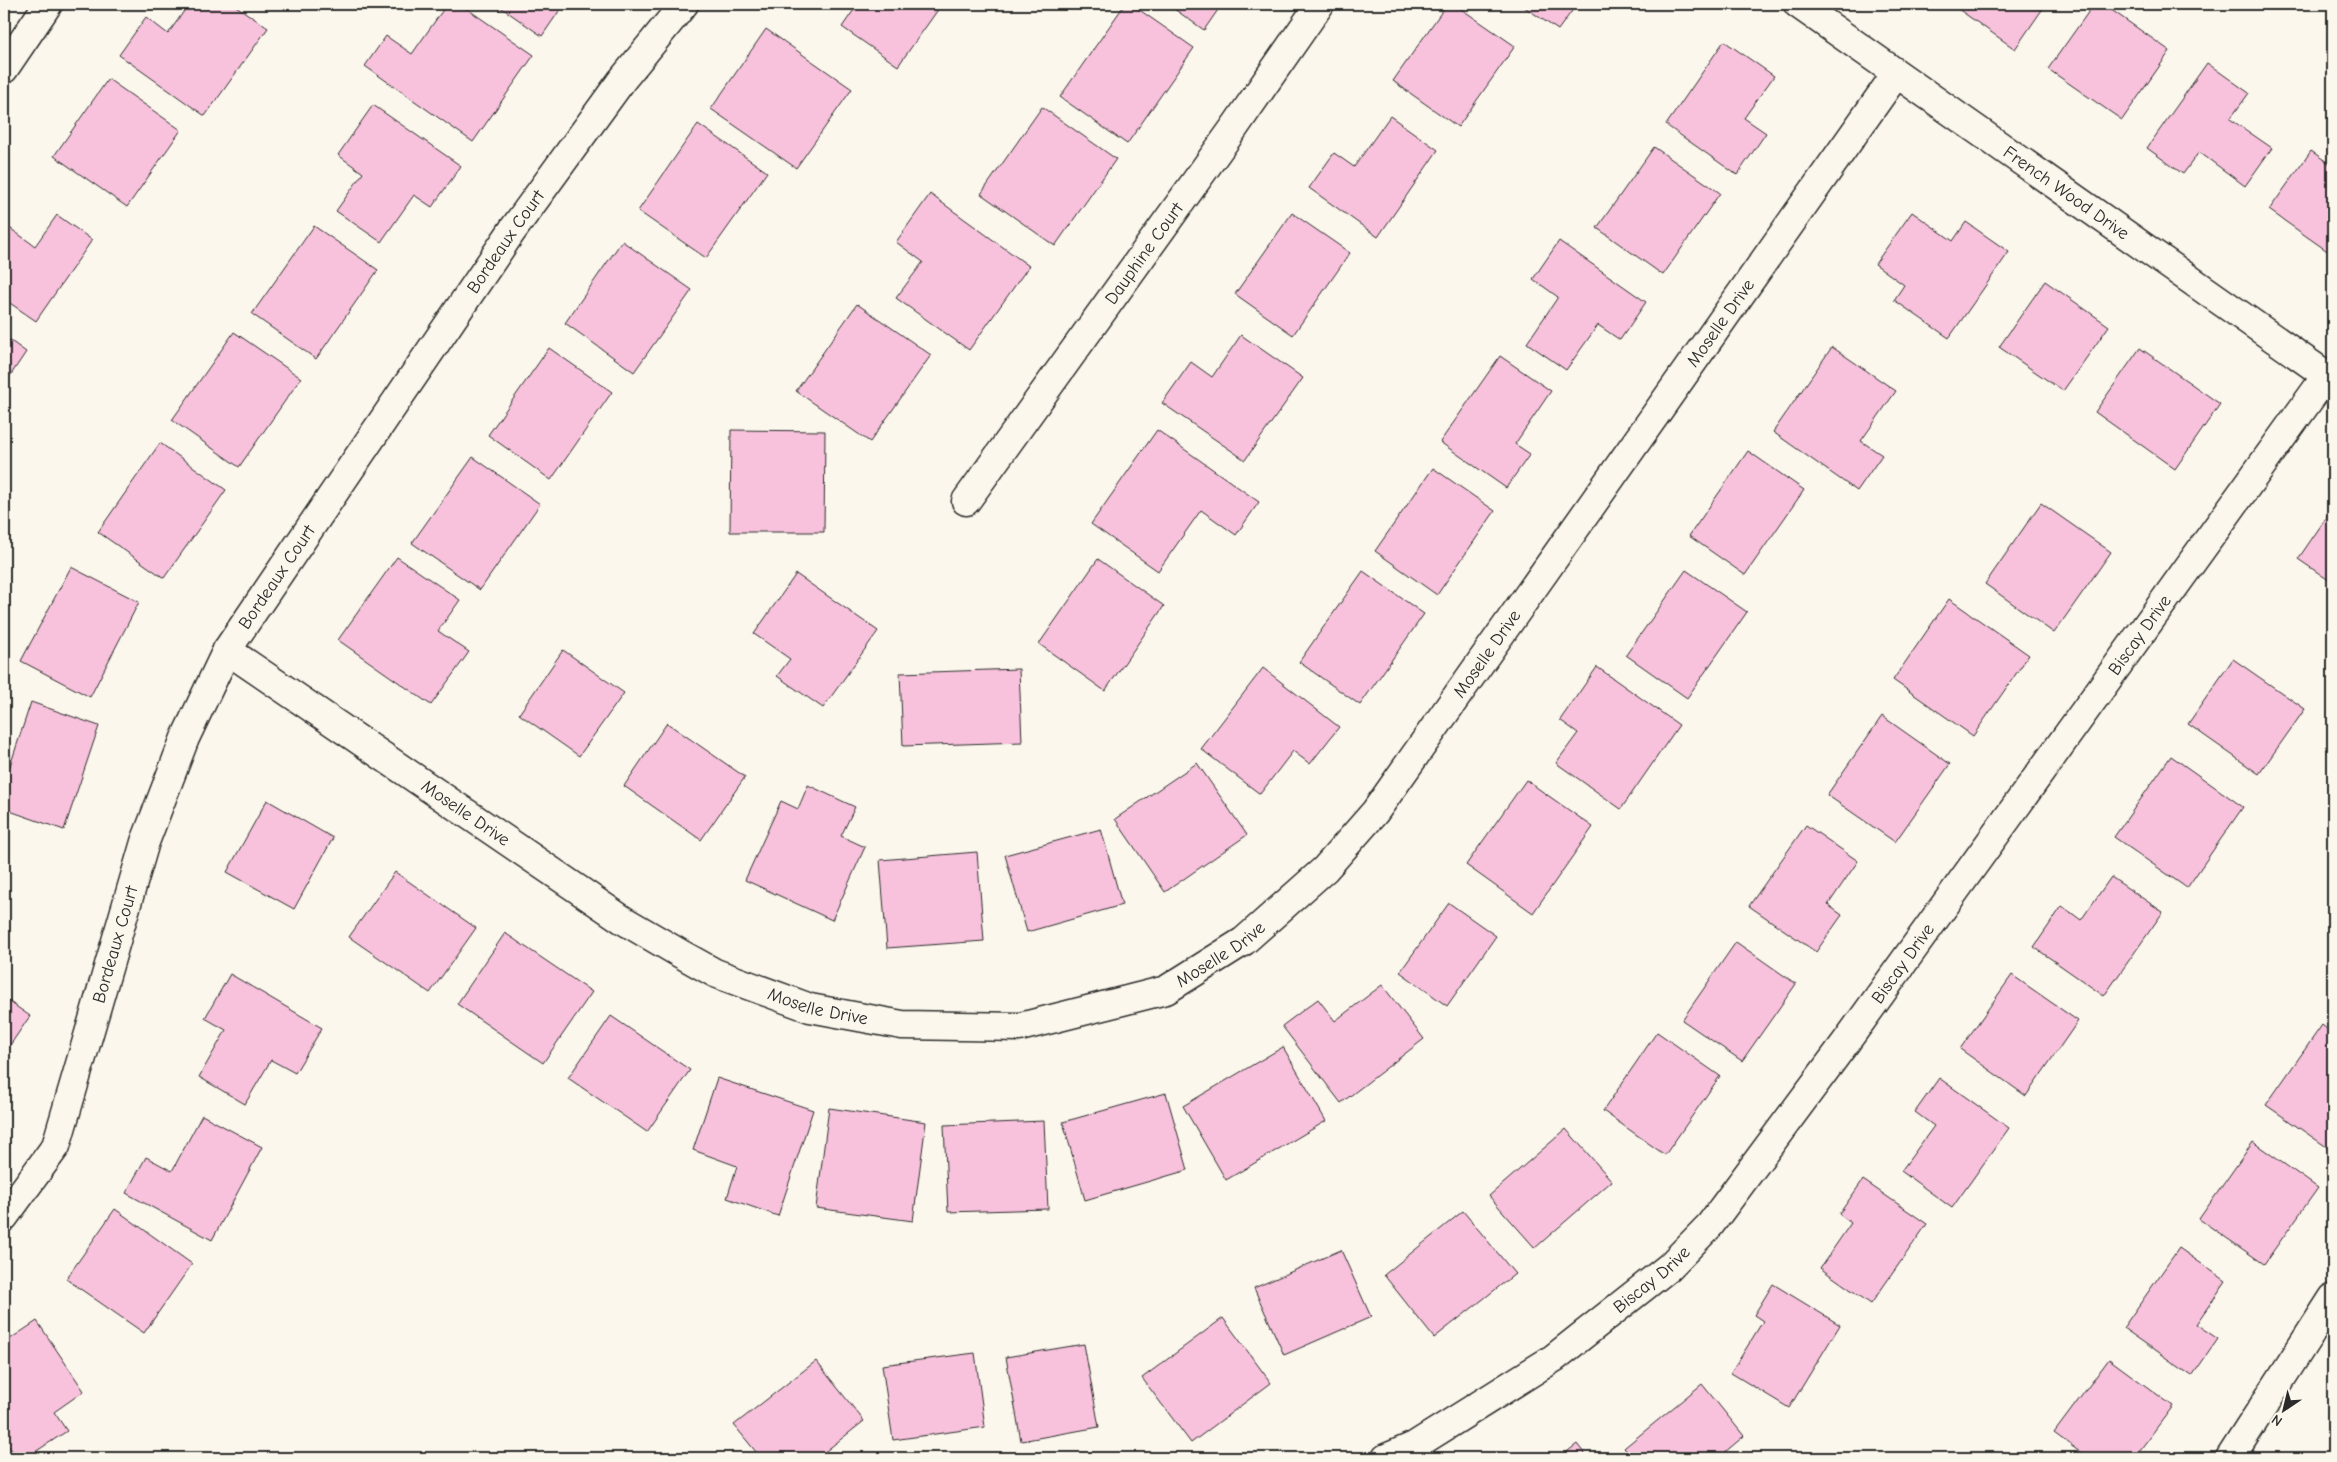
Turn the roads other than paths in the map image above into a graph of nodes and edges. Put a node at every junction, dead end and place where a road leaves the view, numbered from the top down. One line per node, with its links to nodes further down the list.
1 (48, 4): 5 (street)
2 (684, 4): 9 (street, Bordeaux Court)
3 (1320, 4): 8 (street, Dauphine Court)
4 (1798, 4): 6 (street, French Wood Drive)
5 (4, 69)
6 (1896, 74): 7 (street, French Wood Drive); 9 (street, Moselle Drive)
7 (2330, 377): 12 (street, Biscay Drive)
8 (966, 502)
9 (227, 650): 10 (street, Bordeaux Court)
10 (4, 1217)
11 (2333, 1298): 13 (street)
12 (1386, 1458)
13 (2230, 1458)

